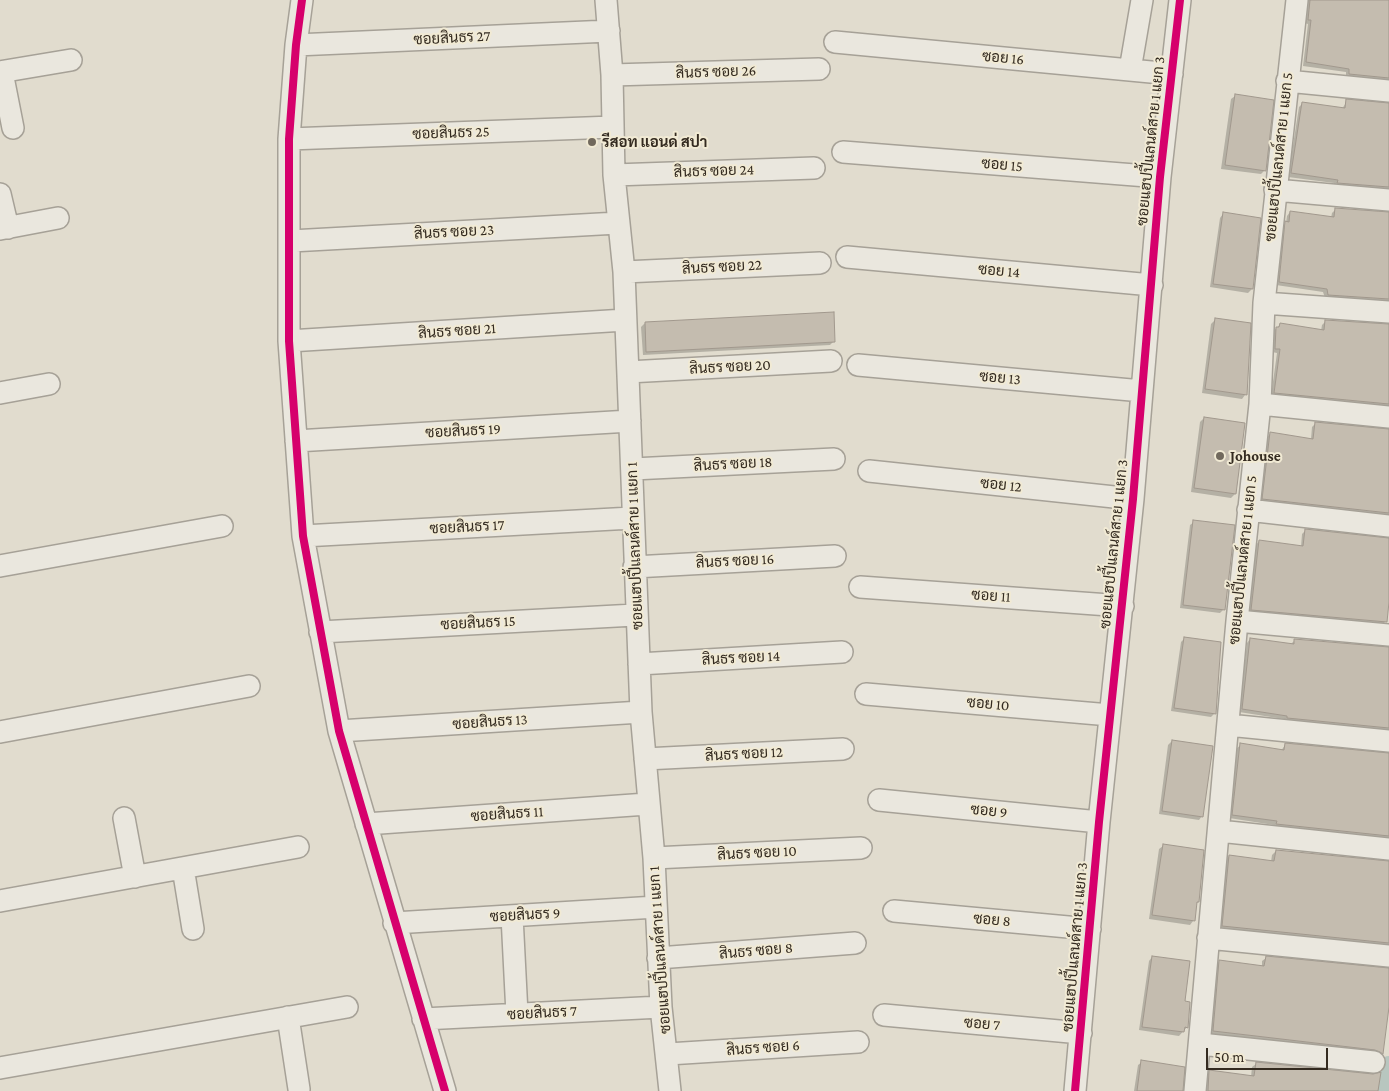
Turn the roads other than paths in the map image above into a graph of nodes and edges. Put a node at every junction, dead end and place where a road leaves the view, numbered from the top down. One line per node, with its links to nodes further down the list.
1 (302, 0): 8 (street)
2 (606, 0): 6 (street, ซอยแฮปปี้แลนด์สาย 1 แยก 1)
3 (1142, 0): 11 (street)
4 (1180, 0): 13 (street, ซอยแฮปปี้แลนด์สาย 1 แยก 3)
5 (1297, 0): 15 (street, ซอยแฮปปี้แลนด์สาย 1 แยก 5)
6 (609, 31): 8 (street, ซอยสินธร 27); 14 (street, ซอยแฮปปี้แลนด์สาย 1 แยก 1)
7 (835, 42): 11 (street, ซอย 16)
8 (296, 46): 19 (street)
9 (71, 60): 12 (street)
10 (819, 69): 14 (street, สินธร ซอย 26)
11 (1130, 70): 13 (street, ซอย 16)
12 (1, 72): 18 (street)
13 (1172, 74): 23 (street, ซอยแฮปปี้แลนด์สาย 1 แยก 3)
14 (612, 75): 17 (street, ซอยแฮปปี้แลนด์สาย 1 แยก 1)
15 (1287, 81): 16 (street); 24 (street, ซอยแฮปปี้แลนด์สาย 1 แยก 5)
16 (1389, 91)
17 (613, 127): 19 (street, ซอยสินธร 25); 22 (street, ซอยแฮปปี้แลนด์สาย 1 แยก 1)
18 (13, 128)
19 (289, 139): 30 (street)
20 (843, 152): 23 (street, ซอย 15)
21 (814, 168): 22 (street, สินธร ซอย 24)
22 (614, 174): 28 (street, ซอยแฮปปี้แลนด์สาย 1 แยก 1)
23 (1160, 177): 34 (street, ซอยแฮปปี้แลนด์สาย 1 แยก 3)
24 (1275, 190): 26 (street); 35 (street, ซอยแฮปปี้แลนด์สาย 1 แยก 5)
25 (0, 194): 29 (street)
26 (1389, 200)
27 (58, 218): 29 (street)
28 (618, 223): 30 (street, สินธร ซอย 23); 33 (street, ซอยแฮปปี้แลนด์สาย 1 แยก 1)
29 (4, 228)
30 (291, 240): 38 (street)
31 (847, 257): 34 (street, ซอย 14)
32 (820, 263): 33 (street, สินธร ซอย 22)
33 (624, 272): 37 (street, ซอยแฮปปี้แลนด์สาย 1 แยก 1)
34 (1152, 285): 43 (street, ซอยแฮปปี้แลนด์สาย 1 แยก 3)
35 (1264, 303): 36 (street); 45 (street, ซอยแฮปปี้แลนด์สาย 1 แยก 5)
36 (1389, 312)
37 (624, 320): 38 (street, สินธร ซอย 21); 41 (street, ซอยแฮปปี้แลนด์สาย 1 แยก 1)
38 (289, 341): 48 (street)
39 (831, 361): 41 (street, สินธร ซอย 20)
40 (858, 365): 43 (street, ซอย 13)
41 (628, 372): 47 (street, ซอยแฮปปี้แลนด์สาย 1 แยก 1)
42 (49, 384): 44 (street)
43 (1142, 391): 52 (street, ซอยแฮปปี้แลนด์สาย 1 แยก 3)
44 (0, 394)
45 (1260, 404): 46 (street); 53 (street, ซอยแฮปปี้แลนด์สาย 1 แยก 5)
46 (1389, 417)
47 (630, 421): 48 (street, ซอยสินธร 19); 50 (street, ซอยแฮปปี้แลนด์สาย 1 แยก 1)
48 (296, 441): 57 (street)
49 (834, 459): 50 (street, สินธร ซอย 18)
50 (633, 468): 54 (street, ซอยแฮปปี้แลนด์สาย 1 แยก 1)
51 (869, 471): 52 (street, ซอย 12)
52 (1133, 499): 62 (street, ซอยแฮปปี้แลนด์สาย 1 แยก 3)
53 (1248, 510): 56 (street); 64 (street, ซอยแฮปปี้แลนด์สาย 1 แยก 5)
54 (632, 518): 57 (street, ซอยสินธร 17); 60 (street, ซอยแฮปปี้แลนด์สาย 1 แยก 1)
55 (222, 526): 59 (street)
56 (1389, 526)
57 (303, 536): 65 (street)
58 (835, 556): 60 (street, สินธร ซอย 16)
59 (0, 566)
60 (634, 567): 63 (street, ซอยแฮปปี้แลนด์สาย 1 แยก 1)
61 (860, 587): 62 (street, ซอย 11)
62 (1123, 606): 72 (street, ซอยแฮปปี้แลนด์สาย 1 แยก 3)
63 (635, 615): 65 (street, ซอยสินธร 15); 68 (street, ซอยแฮปปี้แลนด์สาย 1 แยก 1)
64 (1237, 620): 66 (street); 73 (street, ซอยแฮปปี้แลนด์สาย 1 แยก 5)
65 (320, 632): 74 (street)
66 (1389, 635)
67 (842, 652): 68 (street, สินธร ซอย 14)
68 (639, 664): 71 (street, ซอยแฮปปี้แลนด์สาย 1 แยก 1)
69 (249, 686): 75 (street)
70 (866, 694): 72 (street, ซอย 10)
71 (641, 712): 74 (street, ซอยสินธร 13); 78 (street, ซอยแฮปปี้แลนด์สาย 1 แยก 1)
72 (1110, 715): 82 (street, ซอยแฮปปี้แลนด์สาย 1 แยก 3)
73 (1228, 725): 76 (street); 84 (street, ซอยแฮปปี้แลนด์สาย 1 แยก 5)
74 (339, 731): 83 (street)
75 (0, 732)
76 (1389, 741)
77 (843, 749): 78 (street, สินธร ซอย 12)
78 (645, 759): 80 (street, ซอยแฮปปี้แลนด์สาย 1 แยก 1)
79 (879, 800): 82 (street, ซอย 9)
80 (647, 804): 83 (street, ซอยสินธร 11); 88 (street, ซอยแฮปปี้แลนด์สาย 1 แยก 1)
81 (124, 818): 90 (street)
82 (1099, 822): 96 (street, ซอยแฮปปี้แลนด์สาย 1 แยก 3)
83 (366, 824): 95 (street)
84 (1219, 831): 87 (street); 98 (street, ซอยแฮปปี้แลนด์สาย 1 แยก 5)
85 (298, 847): 89 (street)
86 (861, 848): 88 (street, สินธร ซอย 10)
87 (1389, 848)
88 (654, 858): 92 (street, ซอยแฮปปี้แลนด์สาย 1 แยก 1)
89 (183, 868): 90 (street); 97 (street)
90 (135, 877): 91 (street)
91 (0, 901)
92 (656, 907): 94 (street, ซอยสินธร 9); 101 (street, ซอยแฮปปี้แลนด์สาย 1 แยก 1)
93 (894, 911): 96 (street, ซอย 8)
94 (512, 916): 95 (street, ซอยสินธร 9); 104 (street)
95 (394, 923): 107 (street)
96 (1090, 928): 108 (street, ซอยแฮปปี้แลนด์สาย 1 แยก 3)
97 (192, 929)
98 (1208, 938): 100 (street); 110 (street, ซอยแฮปปี้แลนด์สาย 1 แยก 5)
99 (855, 943): 101 (street, สินธร ซอย 8)
100 (1389, 956)
101 (658, 958): 103 (street, ซอยแฮปปี้แลนด์สาย 1 แยก 1)
102 (347, 1007): 106 (street)
103 (661, 1007): 104 (street, ซอยสินธร 7); 111 (street, ซอยแฮปปี้แลนด์สาย 1 แยก 1)
104 (517, 1014): 107 (street, ซอยสินธร 7)
105 (884, 1015): 108 (street, ซอย 7)
106 (288, 1017): 113 (street); 114 (street)
107 (423, 1019): 115 (street)
108 (1081, 1033): 117 (street, ซอยแฮปปี้แลนด์สาย 1 แยก 3)
109 (858, 1042): 111 (street, สินธร ซอย 6)
110 (1200, 1044): 112 (street); 118 (street, ซอยแฮปปี้แลนด์สาย 1 แยก 5)
111 (668, 1054): 116 (street, ซอยแฮปปี้แลนด์สาย 1 แยก 1)
112 (1374, 1062)
113 (0, 1068)
114 (299, 1089)
115 (444, 1091)
116 (670, 1091)
117 (1076, 1091)
118 (1195, 1091)

